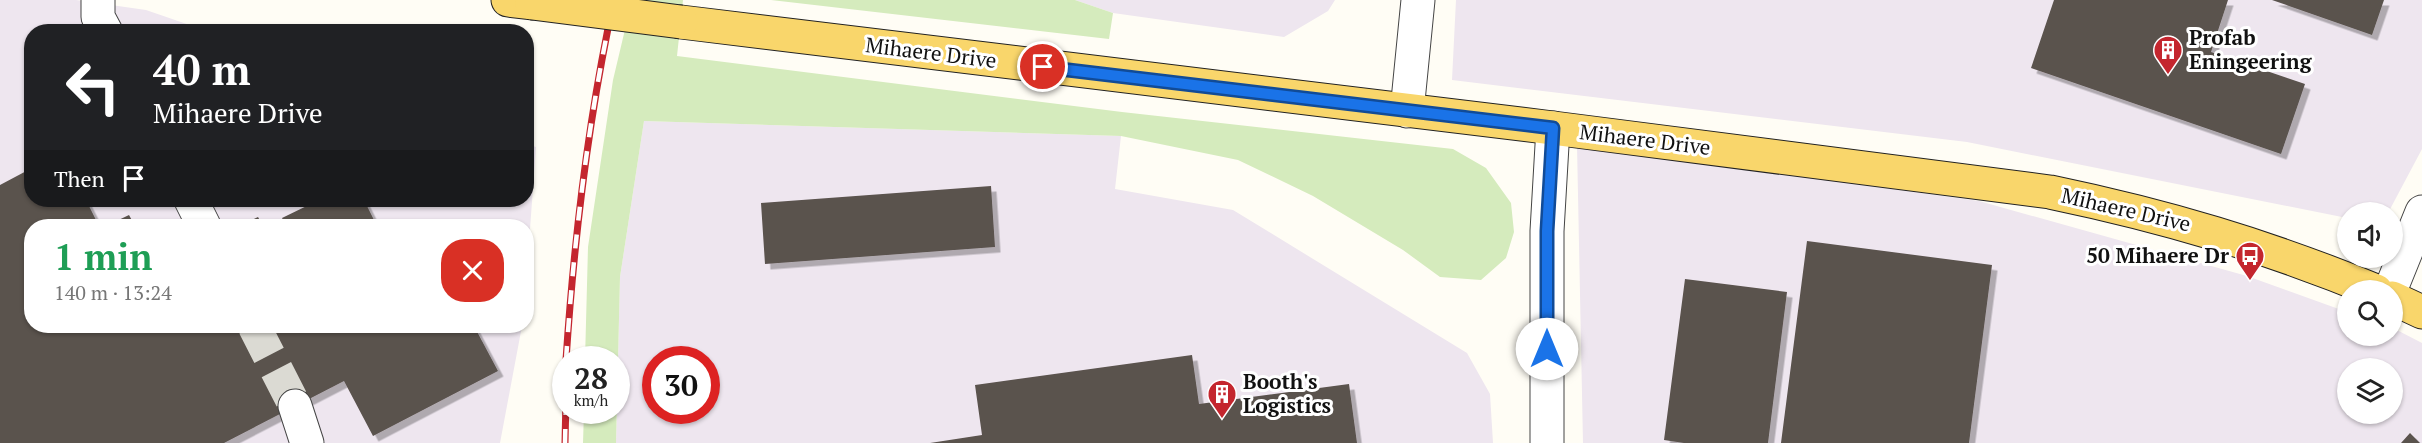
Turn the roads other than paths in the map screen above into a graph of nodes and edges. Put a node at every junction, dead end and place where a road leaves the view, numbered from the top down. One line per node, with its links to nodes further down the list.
1 (98, 0): 4 (street)
2 (1418, 0): 5 (street)
3 (520, 1): 5 (main road, Mihaere Drive, bridge)
4 (102, 24)
5 (1407, 111): 6 (main road, Mihaere Drive)
6 (1553, 128): 8 (main road, Mihaere Drive); 14 (street)
7 (2422, 212): 9 (street)
8 (2349, 280)
9 (2394, 280)
10 (2403, 303): 11 (main road)
11 (2422, 312)
12 (295, 406): 13 (street)
13 (307, 443)
14 (1547, 443)

